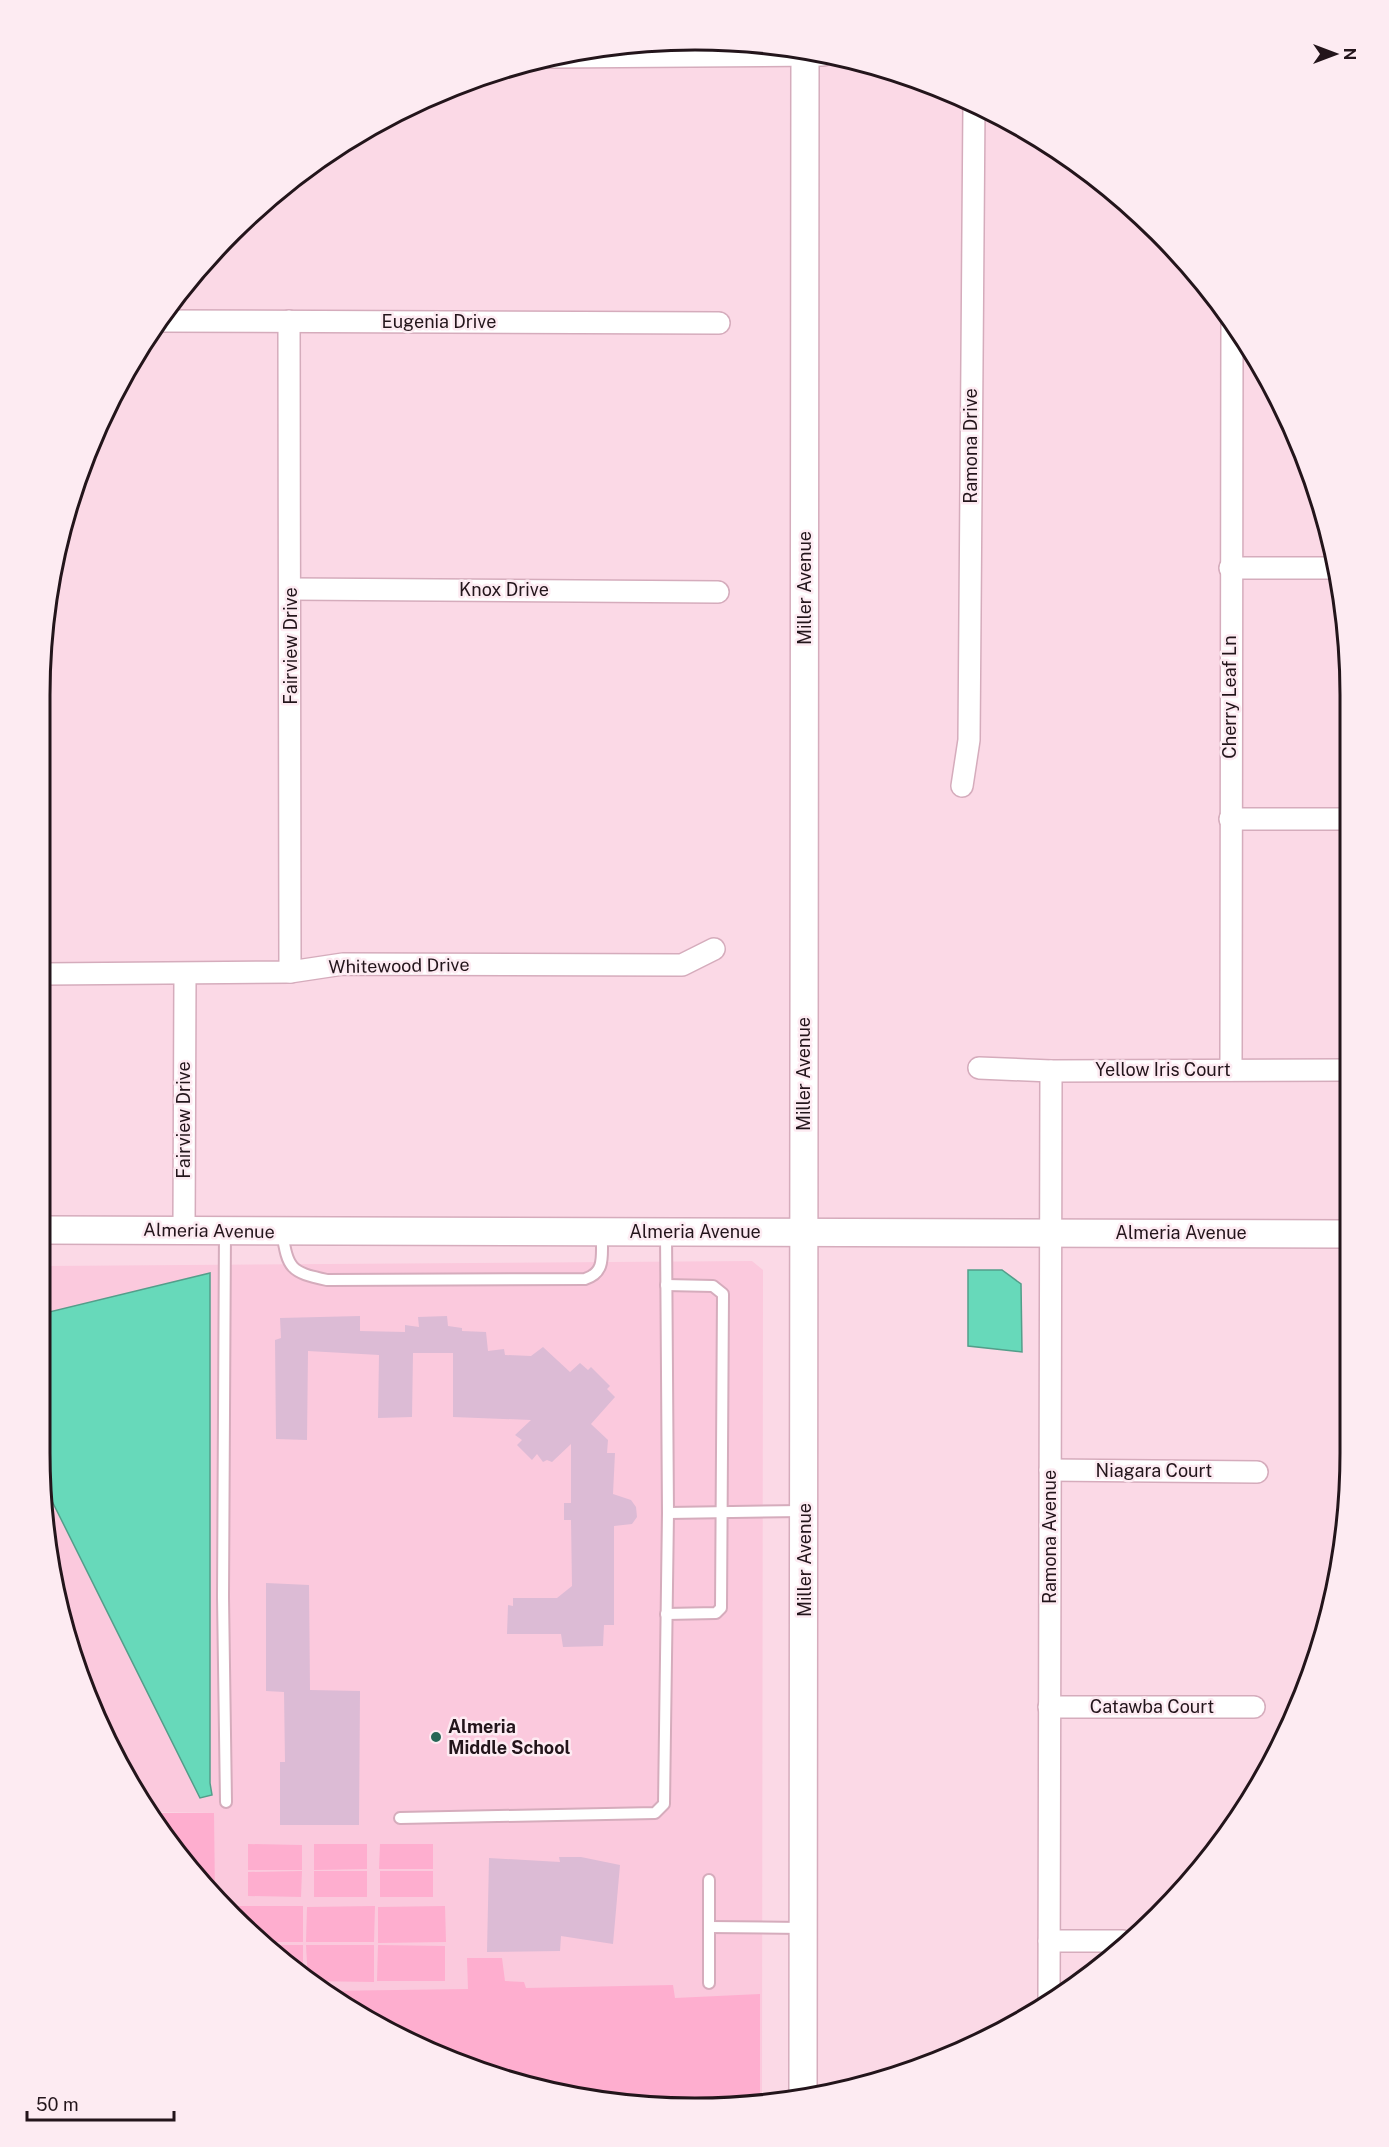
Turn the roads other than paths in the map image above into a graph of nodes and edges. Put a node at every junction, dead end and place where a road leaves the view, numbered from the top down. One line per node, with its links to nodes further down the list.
1 (765, 54): 2 (street)
2 (603, 56)
3 (811, 60): 28 (street, Miller Avenue)
4 (974, 113): 13 (street, Ramona Drive)
5 (169, 321): 6 (street, Eugenia Drive)
6 (289, 321): 7 (street, Eugenia Drive); 11 (street, Fairview Drive)
7 (719, 323)
8 (1232, 337): 9 (street, Cherry Leaf Ln)
9 (1230, 568): 10 (street); 14 (street, Cherry Leaf Ln)
10 (1327, 568)
11 (291, 589): 12 (street, Knox Drive); 17 (street, Fairview Drive)
12 (718, 592)
13 (962, 786)
14 (1230, 819): 15 (street); 21 (street, Cherry Leaf Ln)
15 (1340, 819)
16 (714, 949): 17 (street, Whitewood Drive)
17 (290, 972): 19 (street, Whitewood Drive)
18 (50, 974): 19 (street, Whitewood Drive)
19 (185, 975): 25 (street, Fairview Drive)
20 (979, 1068): 23 (street, Yellow Iris Court)
21 (1231, 1070): 22 (street, Yellow Iris Court); 23 (street, Yellow Iris Court)
22 (1340, 1070)
23 (1051, 1071): 31 (street, Ramona Avenue)
24 (50, 1230): 25 (street, Almeria Avenue)
25 (184, 1230): 26 (street, Almeria Avenue)
26 (225, 1230): 29 (street, Almeria Avenue); 42 (lane)
27 (602, 1231): 29 (street, Almeria Avenue); 29 (lane); 30 (street, Almeria Avenue)
28 (804, 1231): 30 (street, Almeria Avenue); 31 (street, Almeria Avenue); 36 (street, Miller Avenue)
29 (282, 1232)
30 (666, 1233): 33 (lane)
31 (1049, 1233): 32 (street, Almeria Avenue); 34 (street, Ramona Avenue)
32 (1340, 1234)
33 (666, 1286): 37 (lane); 38 (lane)
34 (1050, 1470): 35 (street, Niagara Court); 40 (street, Ramona Avenue)
35 (1257, 1472)
36 (805, 1511): 38 (lane); 46 (street, Miller Avenue)
37 (668, 1513): 38 (lane); 39 (lane)
38 (722, 1513): 39 (lane)
39 (666, 1614): 43 (lane)
40 (1049, 1707): 41 (street, Catawba Court); 47 (street, Ramona Avenue)
41 (1254, 1707)
42 (226, 1802)
43 (400, 1818)
44 (709, 1880): 45 (lane)
45 (709, 1927): 46 (lane); 49 (lane)
46 (804, 1928): 51 (street, Miller Avenue)
47 (1049, 1941): 48 (street); 50 (street, Ramona Avenue)
48 (1115, 1941)
49 (709, 1983)
50 (1049, 1991)
51 (802, 2088)

